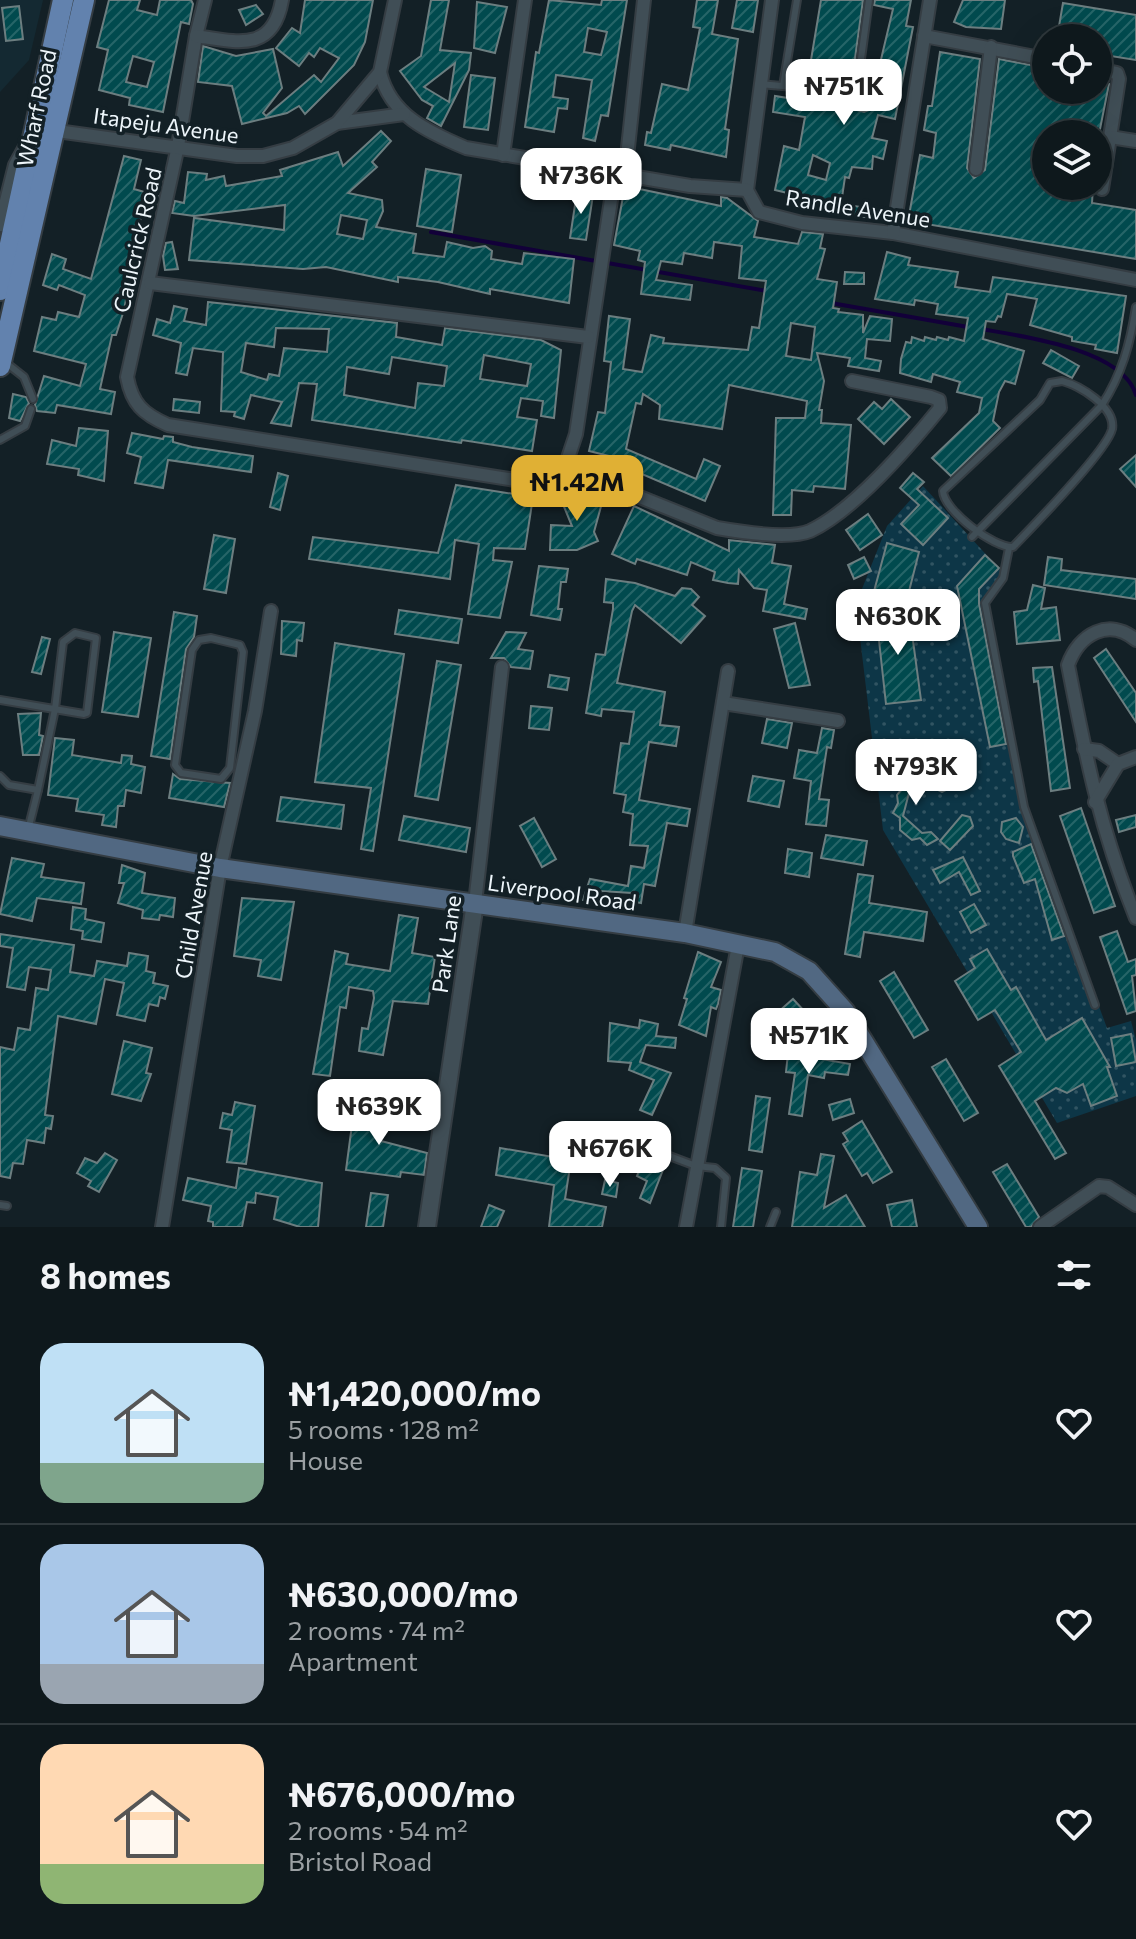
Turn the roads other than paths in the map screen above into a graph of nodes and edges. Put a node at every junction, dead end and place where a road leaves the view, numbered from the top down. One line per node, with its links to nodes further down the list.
1 (63, 0): 25 (main road, Wharf Road)
2 (84, 0): 23 (main road, Wharf Road)
3 (205, 0): 12 (street, Caulcrick Road)
4 (282, 0): 12 (street)
5 (395, 0): 16 (street, Itapeju Avenue)
6 (525, 0): 28 (street)
7 (644, 0): 30 (street)
8 (772, 0): 18 (street)
9 (797, 0): 19 (lane)
10 (869, 0): 19 (lane)
11 (930, 0): 13 (street)
12 (196, 36): 27 (street, Caulcrick Road)
13 (924, 36): 14 (street); 33 (street)
14 (991, 47): 15 (street); 29 (street)
15 (1032, 56)
16 (380, 72): 20 (street); 21 (street, Itapeju Avenue)
17 (1112, 73): 22 (street)
18 (760, 84): 19 (lane); 31 (street)
19 (783, 86)
20 (404, 114): 21 (street); 28 (street)
21 (337, 123): 27 (street, Itapeju Avenue)
22 (1112, 123)
23 (57, 131): 25 (street, Itapeju Avenue); 27 (street, Itapeju Avenue); 39 (main road, Wharf Road)
24 (1112, 137): 26 (street)
25 (35, 138): 32 (street); 36 (main road, Wharf Road)
26 (1136, 141)
27 (178, 146): 35 (street, Caulcrick Road)
28 (503, 155): 30 (street)
29 (976, 169)
30 (620, 174): 31 (street); 38 (street)
31 (747, 190): 33 (street, Randle Avenue)
32 (0, 225)
33 (893, 233): 34 (street, Randle Avenue)
34 (1136, 280)
35 (150, 283): 38 (street); 45 (street, Caulcrick Road)
36 (0, 290)
37 (1136, 307): 42 (lane)
38 (588, 337): 45 (street)
39 (1, 363): 41 (lane)
40 (852, 381): 45 (street)
41 (33, 399)
42 (1102, 405): 46 (lane); 46 (lane); 48 (lane)
43 (31, 409): 44 (lane)
44 (0, 440)
45 (565, 467)
46 (978, 530): 47 (lane); 48 (lane)
47 (972, 537)
48 (1009, 548): 72 (lane)
49 (271, 611): 57 (street, Child Avenue)
50 (1136, 640): 59 (street)
51 (502, 667): 68 (street, Park Lane)
52 (728, 671): 54 (street)
53 (0, 700): 56 (lane)
54 (723, 703): 58 (street); 70 (street)
55 (238, 707): 55 (lane); 57 (lane)
56 (55, 709): 56 (lane); 63 (lane)
57 (255, 711): 67 (street, Child Avenue)
58 (838, 721)
59 (1084, 749): 61 (street); 64 (street)
60 (1136, 757): 61 (street)
61 (1118, 764): 64 (street)
62 (0, 776): 63 (lane)
63 (38, 790): 66 (lane)
64 (1095, 802): 69 (street)
65 (0, 826): 66 (main road, Liverpool Road)
66 (27, 834): 67 (main road, Liverpool Road)
67 (220, 868): 68 (main road, Liverpool Road); 77 (street, Child Avenue)
68 (475, 903): 70 (main road, Liverpool Road); 78 (street, Park Lane)
69 (1136, 918)
70 (685, 933): 71 (main road, Liverpool Road)
71 (738, 945): 74 (street); 82 (main road, Liverpool Road)
72 (1095, 1005)
73 (635, 1143): 74 (lane)
74 (696, 1166): 79 (street); 80 (lane)
75 (1136, 1205): 83 (street)
76 (776, 1212): 81 (lane)
77 (162, 1227)
78 (427, 1227)
79 (686, 1227)
80 (721, 1227)
81 (770, 1227)
82 (978, 1227)
83 (1040, 1227)

